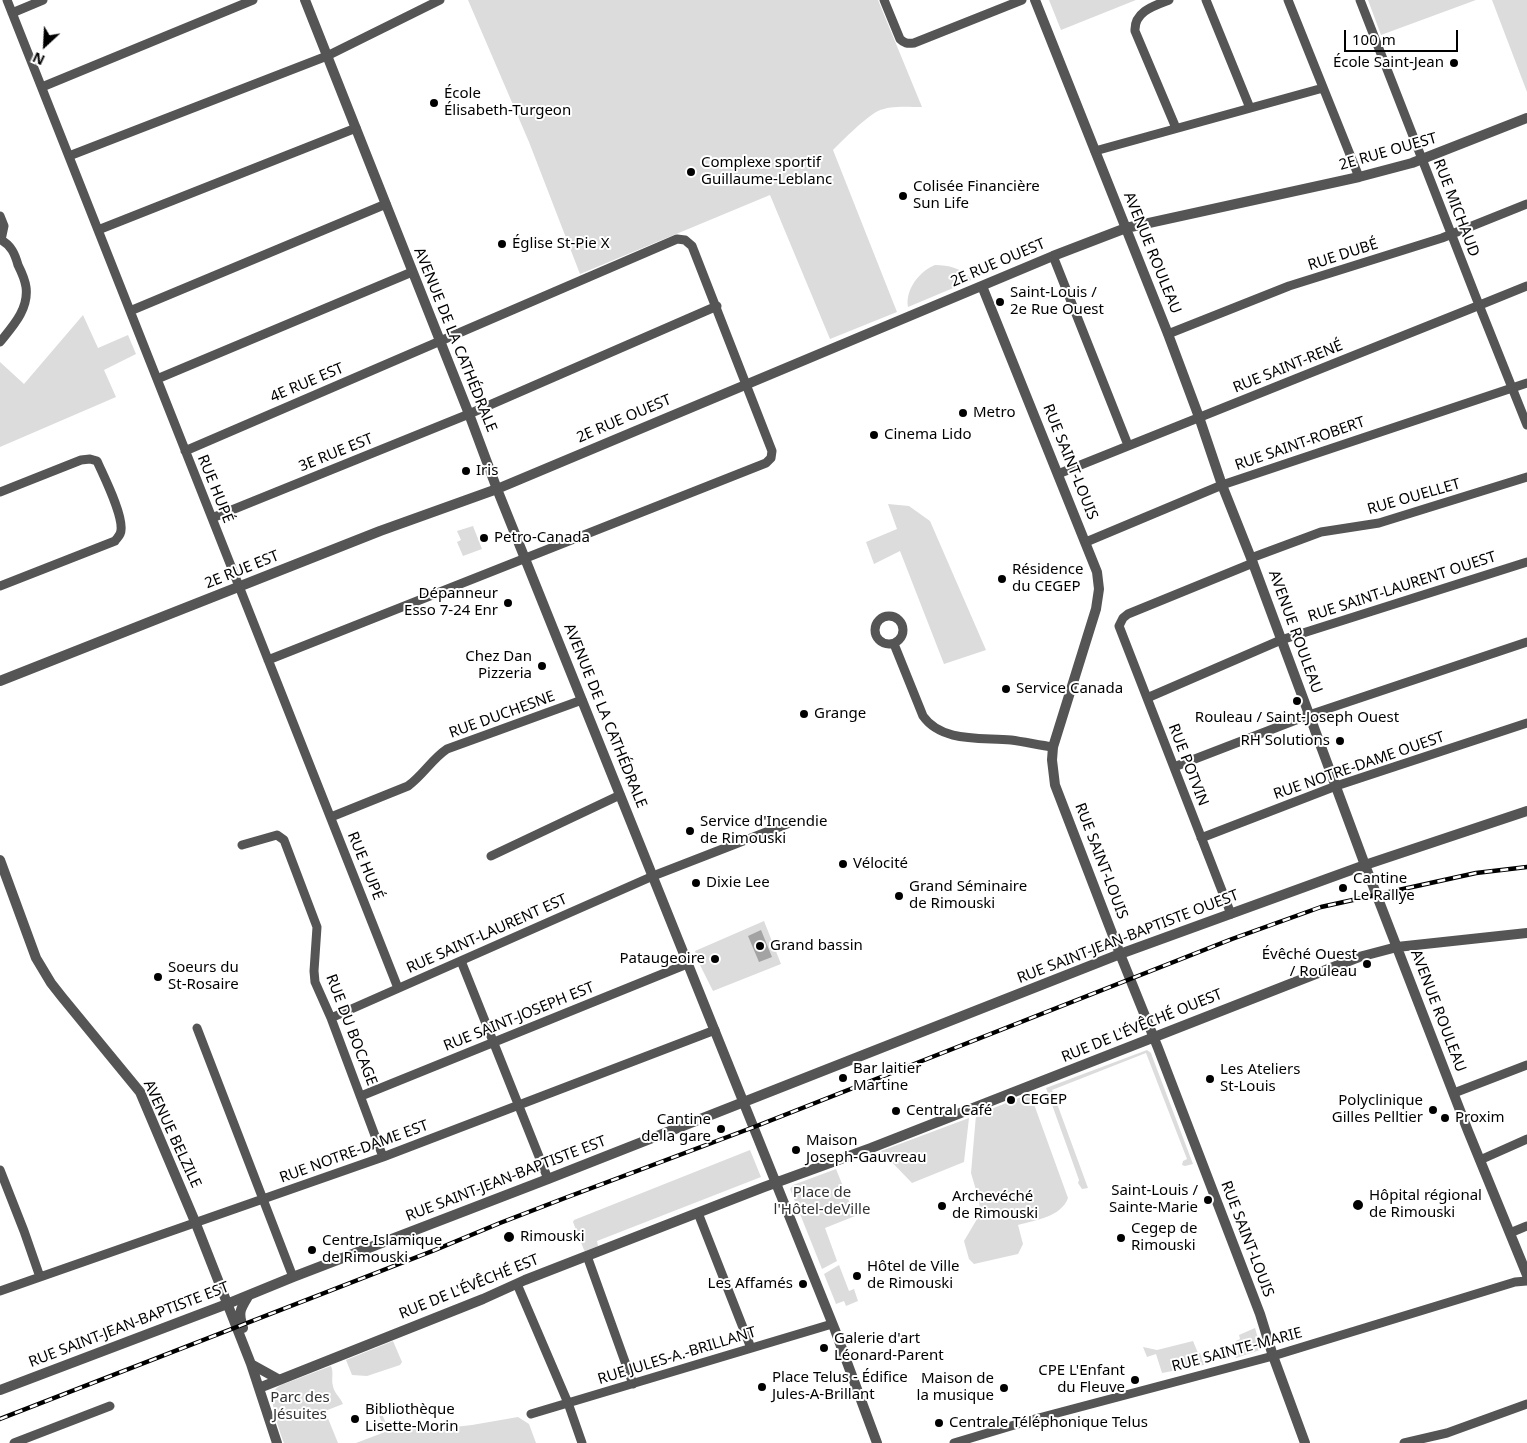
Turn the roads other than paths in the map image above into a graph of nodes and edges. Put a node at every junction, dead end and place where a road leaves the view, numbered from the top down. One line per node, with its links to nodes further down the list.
1 (7, 0): 13 (street, RUE HUPÉ)
2 (43, 0): 13 (street)
3 (254, 0): 15 (street)
4 (305, 0): 14 (street, AVENUE DE LA CATHÉDRALE)
5 (440, 0): 14 (street)
6 (884, 0): 7 (street)
7 (1022, 0)
8 (1035, 0): 21 (street, AVENUE ROULEAU)
9 (1168, 0): 20 (street)
10 (1206, 0): 17 (street)
11 (1288, 0): 16 (street)
12 (1360, 0): 23 (street, RUE MICHAUD)
13 (12, 13): 15 (street, RUE HUPÉ)
14 (326, 56): 19 (street, AVENUE DE LA CATHÉDRALE); 22 (street)
15 (42, 88): 22 (street, RUE HUPÉ)
16 (1323, 88): 17 (street); 24 (street)
17 (1250, 108): 20 (street)
18 (1527, 118): 23 (street, 2E RUE OUEST)
19 (356, 128): 25 (street, AVENUE DE LA CATHÉDRALE); 29 (street)
20 (1176, 128): 21 (street)
21 (1095, 151): 28 (street, AVENUE ROULEAU)
22 (69, 156): 29 (street, RUE HUPÉ)
23 (1422, 160): 24 (street, 2E RUE OUEST); 30 (street, RUE MICHAUD)
24 (1359, 177): 28 (street, 2E RUE OUEST)
25 (386, 204): 33 (street, AVENUE DE LA CATHÉDRALE); 38 (street)
26 (1527, 204): 30 (street, RUE DUBÉ)
27 (0, 216): 31 (street)
28 (1126, 228): 32 (street, 2E RUE OUEST); 39 (street, AVENUE ROULEAU)
29 (98, 230): 38 (street, RUE HUPÉ)
30 (1452, 234): 36 (street, RUE MICHAUD); 39 (street, RUE DUBÉ)
31 (0, 240): 41 (street)
32 (1053, 256): 34 (street, 2E RUE OUEST); 49 (street)
33 (412, 272): 40 (street, AVENUE DE LA CATHÉDRALE); 42 (street)
34 (982, 286): 44 (street, 2E RUE OUEST); 51 (street, RUE SAINT-LOUIS)
35 (1527, 286): 36 (street, RUE SAINT-RENÉ)
36 (1479, 305): 45 (street, RUE MICHAUD); 47 (street, RUE SAINT-RENÉ)
37 (717, 306): 40 (street, 4E RUE EST); 44 (street); 46 (street, 3E RUE EST)
38 (130, 311): 42 (street, RUE HUPÉ)
39 (1168, 334): 47 (street, AVENUE ROULEAU)
40 (440, 340): 46 (street, AVENUE DE LA CATHÉDRALE); 50 (street, 4E RUE EST)
41 (0, 342)
42 (157, 379): 50 (street, RUE HUPÉ)
43 (1527, 382): 45 (street, RUE SAINT-ROBERT)
44 (746, 384): 54 (street, 2E RUE OUEST); 58 (street)
45 (1512, 388): 48 (street, RUE MICHAUD); 53 (street, RUE SAINT-ROBERT)
46 (470, 414): 54 (street, AVENUE DE LA CATHÉDRALE); 56 (street, 3E RUE EST)
47 (1199, 417): 49 (street, RUE SAINT-RENÉ); 53 (street, AVENUE ROULEAU)
48 (1527, 425)
49 (1128, 445): 51 (street, RUE SAINT-RENÉ)
50 (185, 450): 56 (street, RUE HUPÉ)
51 (1058, 474): 57 (street, RUE SAINT-LOUIS)
52 (1527, 477): 59 (street, RUE OUELLET)
53 (1222, 485): 57 (street, RUE SAINT-ROBERT); 59 (street, AVENUE ROULEAU)
54 (497, 489): 58 (street, AVENUE DE LA CATHÉDRALE); 62 (street, 2E RUE EST)
55 (0, 492): 61 (street)
56 (212, 518): 62 (street, RUE HUPÉ)
57 (1086, 542): 73 (street, RUE SAINT-LOUIS)
58 (525, 558): 67 (street); 70 (street, AVENUE DE LA CATHÉDRALE)
59 (1252, 561): 63 (street, RUE OUELLET); 64 (street, AVENUE ROULEAU)
60 (1527, 562): 64 (street, RUE SAINT-LAURENT OUEST)
61 (0, 585)
62 (240, 587): 67 (street, RUE HUPÉ); 68 (street, 2E RUE EST)
63 (1119, 626): 69 (street, RUE POTVIN)
64 (1281, 640): 69 (street, RUE SAINT-LAURENT OUEST); 71 (street, AVENUE ROULEAU)
65 (1527, 642): 71 (street)
66 (894, 644): 73 (street)
67 (268, 660): 78 (street, RUE HUPÉ)
68 (0, 682)
69 (1147, 698): 74 (street, RUE POTVIN)
70 (582, 700): 76 (street, AVENUE DE LA CATHÉDRALE); 78 (street, RUE DUCHESNE)
71 (1309, 715): 74 (street); 75 (street, AVENUE ROULEAU)
72 (1527, 723): 75 (street, RUE NOTRE-DAME OUEST)
73 (1053, 747): 89 (street, RUE SAINT-LOUIS)
74 (1174, 767): 80 (street, RUE POTVIN)
75 (1336, 786): 80 (street, RUE NOTRE-DAME OUEST); 84 (street, AVENUE ROULEAU)
76 (620, 795): 82 (street); 85 (street, AVENUE DE LA CATHÉDRALE)
77 (1527, 811): 84 (street, RUE SAINT-JEAN-BAPTISTE OUEST)
78 (330, 817): 92 (street, RUE HUPÉ)
79 (787, 824): 85 (street)
80 (1202, 838): 86 (street, RUE POTVIN)
81 (242, 845): 93 (street, RUE DU BOCAGE)
82 (491, 856)
83 (0, 860): 111 (street, AVENUE BELZILE)
84 (1365, 865): 86 (street, RUE SAINT-JEAN-BAPTISTE OUEST); 88 (street, AVENUE ROULEAU)
85 (653, 876): 90 (street, RUE SAINT-LAURENT EST); 91 (street, AVENUE DE LA CATHÉDRALE)
86 (1231, 914): 89 (street, RUE SAINT-JEAN-BAPTISTE OUEST)
87 (1527, 933): 88 (street, RUE DE L'ÉVÊCHÉ OUEST)
88 (1397, 947): 96 (street, RUE DE L'ÉVÊCHÉ OUEST); 99 (street, AVENUE ROULEAU)
89 (1120, 954): 96 (street, RUE SAINT-LOUIS); 101 (street, RUE SAINT-JEAN-BAPTISTE OUEST)
90 (461, 961): 92 (street, RUE SAINT-LAURENT EST); 97 (street)
91 (687, 964): 95 (street, AVENUE DE LA CATHÉDRALE); 97 (street, RUE SAINT-JOSEPH EST)
92 (398, 988): 93 (street, RUE SAINT-LAURENT EST)
93 (331, 1018): 100 (street, RUE DU BOCAGE)
94 (197, 1028): 109 (street)
95 (715, 1030): 101 (street, AVENUE DE LA CATHÉDRALE); 102 (street, RUE NOTRE-DAME EST)
96 (1154, 1037): 108 (street, RUE DE L'ÉVÊCHÉ OUEST); 126 (street, RUE SAINT-LOUIS)
97 (493, 1042): 100 (street, RUE SAINT-JOSEPH EST); 102 (street)
98 (1527, 1065): 99 (street)
99 (1454, 1092): 105 (street, AVENUE ROULEAU)
100 (361, 1096): 104 (street, RUE DU BOCAGE)
101 (744, 1102): 107 (street, RUE SAINT-JEAN-BAPTISTE EST); 108 (street, AVENUE DE LA CATHÉDRALE)
102 (518, 1104): 104 (street, RUE NOTRE-DAME EST); 107 (street)
103 (1527, 1139): 105 (street)
104 (383, 1157): 109 (street, RUE NOTRE-DAME EST)
105 (1480, 1160): 113 (street, AVENUE ROULEAU)
106 (0, 1170): 117 (street)
107 (548, 1180): 116 (street, RUE SAINT-JEAN-BAPTISTE EST)
108 (776, 1183): 110 (street, RUE DE L'ÉVÊCHÉ EST); 123 (street, AVENUE DE LA CATHÉDRALE)
109 (263, 1200): 111 (street, RUE NOTRE-DAME EST); 116 (street)
110 (698, 1213): 114 (street, RUE DE L'ÉVÊCHÉ EST); 125 (street)
111 (196, 1224): 117 (street, RUE NOTRE-DAME EST); 122 (street, AVENUE BELZILE)
112 (1527, 1226): 113 (street)
113 (1510, 1233): 115 (street, AVENUE ROULEAU)
114 (586, 1256): 119 (street, RUE DE L'ÉVÊCHÉ EST); 129 (street)
115 (1527, 1275)
116 (293, 1276): 121 (street, RUE SAINT-JEAN-BAPTISTE EST)
117 (40, 1277): 120 (street, RUE NOTRE-DAME EST)
118 (1527, 1280): 126 (street, RUE SAINTE-MARIE)
119 (517, 1284): 128 (street, RUE DE L'ÉVÊCHÉ EST); 132 (street)
120 (0, 1292)
121 (249, 1295): 122 (street, RUE SAINT-JEAN-BAPTISTE EST); 124 (street)
122 (228, 1304): 124 (street, AVENUE BELZILE); 131 (street, RUE SAINT-JEAN-BAPTISTE EST)
123 (832, 1324): 125 (street, RUE JULES-A.-BRILLANT); 140 (street, AVENUE DE LA CATHÉDRALE)
124 (244, 1346): 127 (street, AVENUE BELZILE)
125 (751, 1348): 129 (street, RUE JULES-A.-BRILLANT)
126 (1273, 1356): 141 (street, RUE SAINTE-MARIE); 142 (street, RUE SAINT-LOUIS)
127 (251, 1364): 128 (street); 130 (street, AVENUE BELZILE)
128 (278, 1379): 130 (street, RUE DE L'ÉVÊCHÉ EST)
129 (633, 1384): 132 (street, RUE JULES-A.-BRILLANT)
130 (259, 1388): 138 (street, AVENUE BELZILE)
131 (0, 1390)
132 (568, 1404): 135 (street, RUE JULES-A.-BRILLANT); 139 (street)
133 (1527, 1404): 143 (street)
134 (110, 1406): 136 (street)
135 (531, 1414)
136 (38, 1439): 137 (street)
137 (14, 1443)
138 (277, 1443)
139 (582, 1443)
140 (877, 1443)
141 (954, 1443)
142 (1305, 1443)
143 (1404, 1443)

